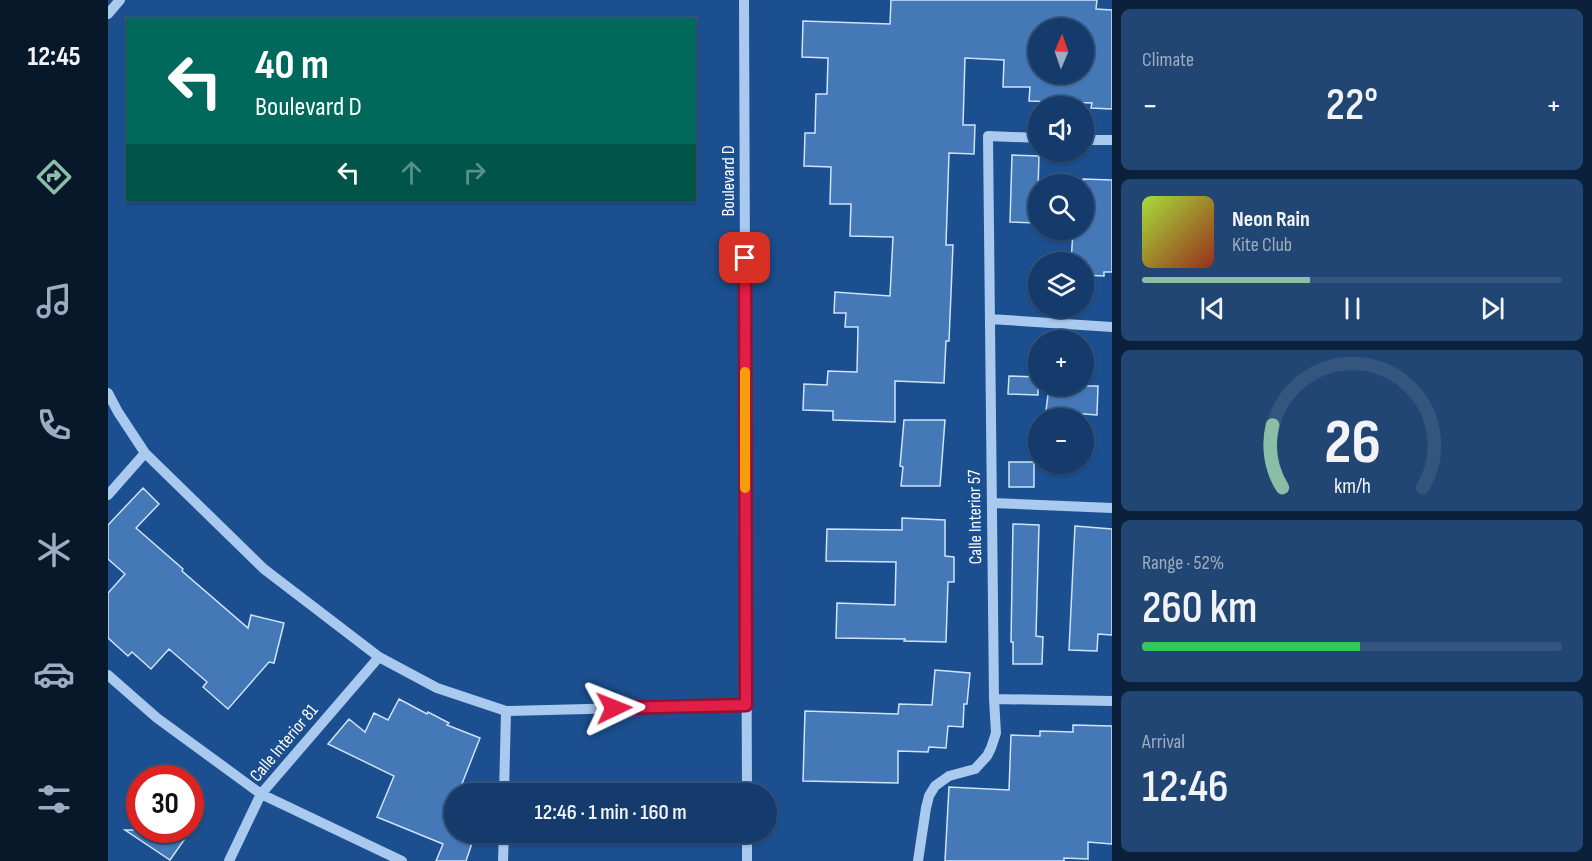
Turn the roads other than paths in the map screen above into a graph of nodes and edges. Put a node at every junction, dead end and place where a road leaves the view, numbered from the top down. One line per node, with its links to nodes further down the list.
1 (120, 0): 3 (street)
2 (744, 0): 18 (street, Boulevard D)
3 (108, 14)
4 (1028, 138): 7 (street, Calle Interior 57)
5 (1094, 140): 6 (street)
6 (1112, 140)
7 (990, 319): 8 (street); 12 (street, Calle Interior 57)
8 (1112, 327)
9 (108, 393): 10 (street)
10 (145, 453): 11 (street); 14 (street)
11 (108, 495)
12 (992, 503): 13 (street); 16 (street, Calle Interior 57)
13 (1112, 508)
14 (379, 657): 19 (street); 22 (street, Calle Interior 81)
15 (108, 675): 22 (street)
16 (994, 699): 17 (street); 29 (street, Calle Interior 57)
17 (1112, 701)
18 (746, 705): 19 (street); 21 (street, Boulevard D)
19 (506, 711): 20 (street)
20 (504, 783)
21 (747, 783)
22 (261, 794): 25 (street, Calle Interior 81); 26 (street)
23 (504, 843): 27 (street)
24 (747, 843): 28 (street)
25 (229, 861)
26 (402, 861)
27 (503, 861)
28 (747, 861)
29 (918, 861)

